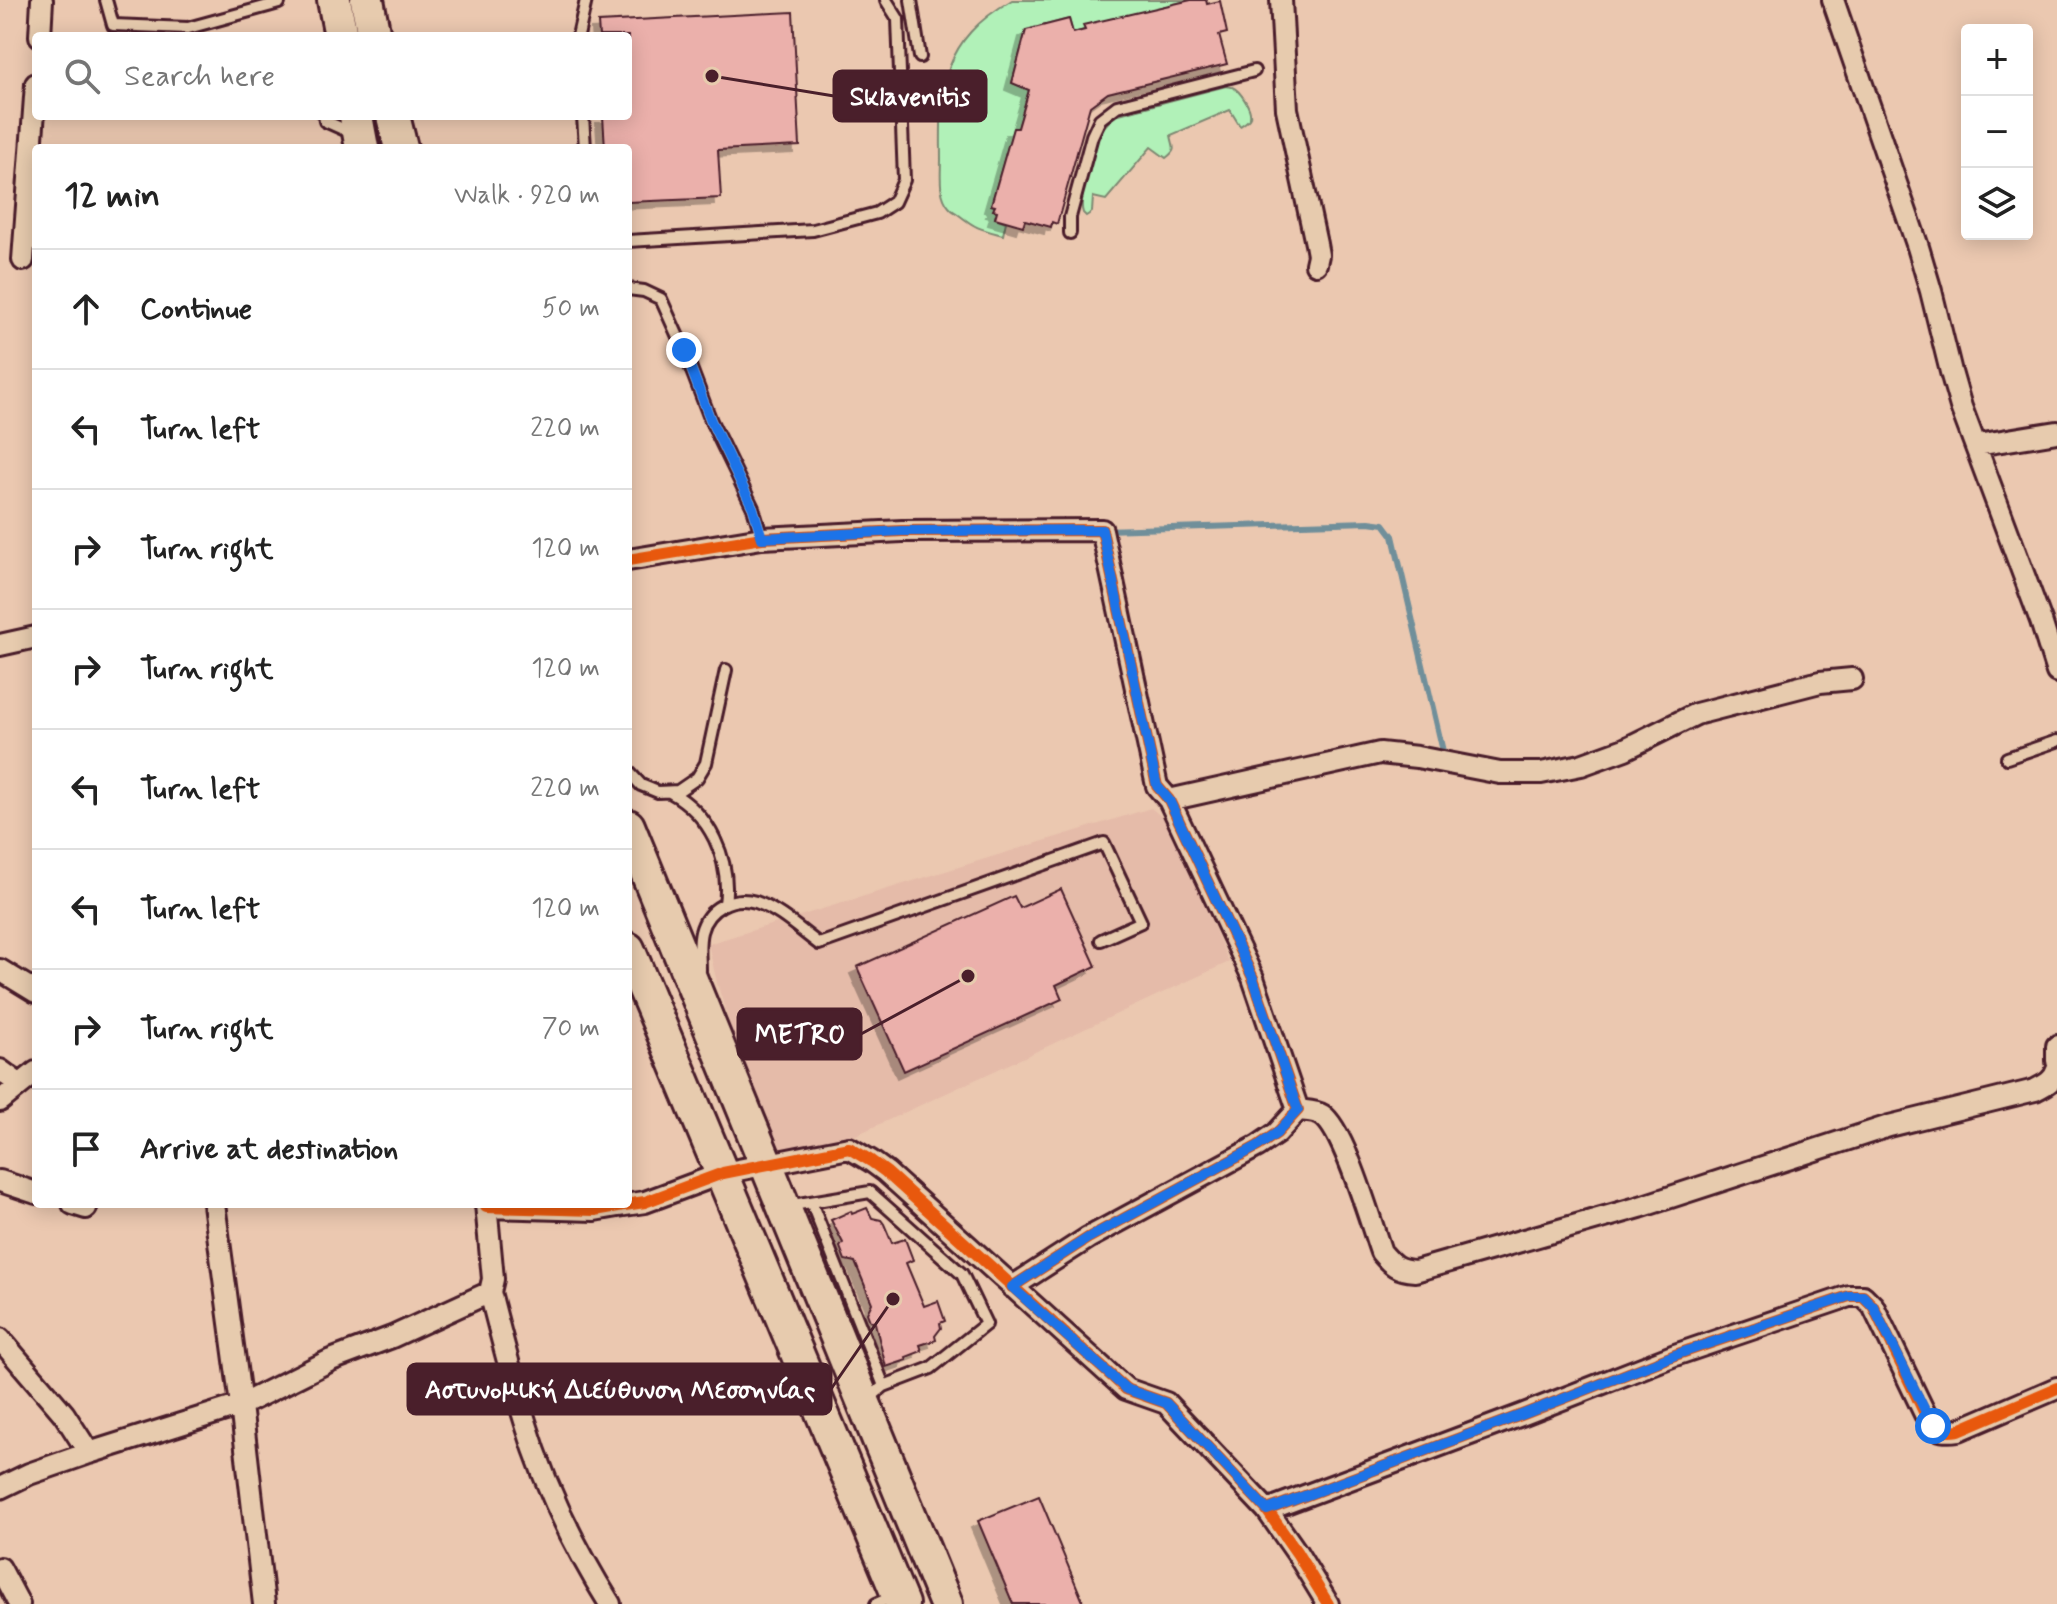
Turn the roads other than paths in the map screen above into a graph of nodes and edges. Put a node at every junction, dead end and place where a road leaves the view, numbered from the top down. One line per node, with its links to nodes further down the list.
1 (42, 0): 11 (street)
2 (106, 0): 3 (lane)
3 (278, 0)
4 (334, 0): 12 (main road)
5 (367, 0): 13 (main road)
6 (586, 0): 14 (lane)
7 (886, 0): 25 (lane)
8 (911, 0): 15 (lane)
9 (1281, 0): 27 (street)
10 (1833, 0): 30 (street)
11 (40, 32)
12 (339, 32)
13 (373, 32)
14 (579, 32)
15 (920, 57)
16 (1254, 71): 24 (lane)
17 (33, 120): 26 (street)
18 (325, 120): 21 (lane)
19 (394, 120): 22 (main road)
20 (583, 120): 23 (lane)
21 (359, 133)
22 (400, 144)
23 (585, 144)
24 (1070, 233)
25 (632, 241)
26 (23, 260)
27 (1316, 264)
28 (632, 290): 31 (lane)
29 (2057, 432): 30 (street)
30 (1977, 445): 35 (street)
31 (762, 538): 32 (street); 42 (street)
32 (632, 559)
33 (32, 638): 34 (street)
34 (0, 645)
35 (2055, 666)
36 (726, 670): 41 (lane)
37 (1852, 679): 42 (street)
38 (2057, 741): 39 (lane)
39 (2007, 758)
40 (632, 776): 41 (lane)
41 (670, 792): 44 (lane)
42 (1169, 800): 57 (street)
43 (632, 836): 49 (main road)
44 (725, 904): 45 (lane); 49 (lane)
45 (1101, 940)
46 (632, 958): 59 (main road)
47 (0, 970): 48 (street)
48 (32, 990)
49 (702, 1008): 58 (main road)
50 (2057, 1046): 51 (street)
51 (2057, 1061)
52 (0, 1070): 55 (street)
53 (2057, 1070): 57 (street)
54 (32, 1075): 55 (street)
55 (19, 1084): 56 (street)
56 (0, 1101)
57 (1298, 1110): 68 (street)
58 (765, 1164): 59 (street); 63 (main road); 68 (street)
59 (723, 1173): 62 (street); 78 (main road)
60 (0, 1181): 61 (street)
61 (32, 1192)
62 (632, 1204)
63 (797, 1204): 72 (main road); 72 (lane)
64 (215, 1208): 73 (street)
65 (486, 1208): 69 (street)
66 (551, 1208): 67 (street)
67 (608, 1208)
68 (1012, 1287): 76 (street)
69 (490, 1292): 73 (street); 81 (street)
70 (0, 1339): 74 (street)
71 (2057, 1388): 76 (street)
72 (874, 1394): 82 (main road)
73 (241, 1405): 74 (street); 80 (street)
74 (89, 1453): 75 (street)
75 (0, 1488)
76 (1267, 1510): 83 (street)
77 (0, 1568): 79 (street)
78 (892, 1600)
79 (19, 1604)
80 (264, 1604)
81 (610, 1604)
82 (946, 1604)
83 (1328, 1604)

